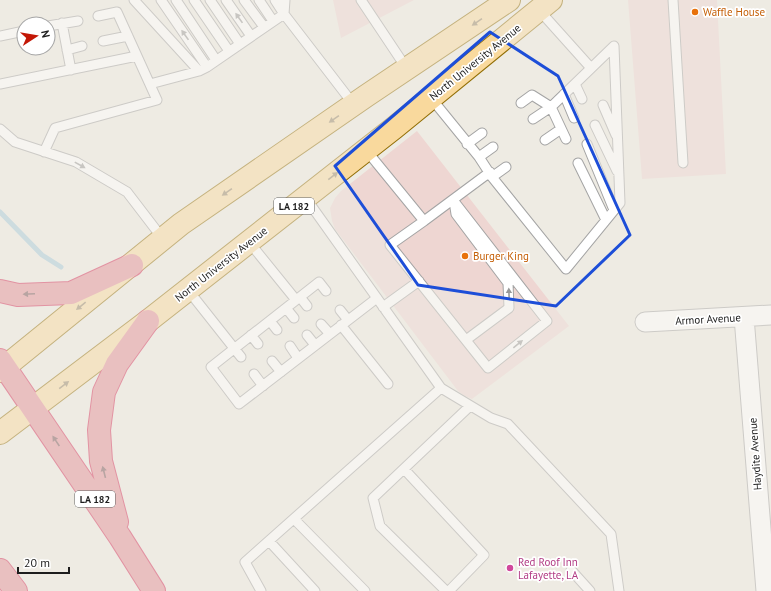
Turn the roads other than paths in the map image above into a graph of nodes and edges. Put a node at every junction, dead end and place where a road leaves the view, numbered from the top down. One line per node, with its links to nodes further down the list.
1 (134, 0): 33 (lane)
2 (162, 0): 33 (lane, one-way to 2)
3 (176, 0): 32 (lane)
4 (194, 0): 30 (lane)
5 (210, 0): 27 (lane)
6 (226, 0): 25 (lane, one-way to 6)
7 (244, 0): 21 (lane)
8 (259, 0): 18 (lane)
9 (275, 0): 15 (lane)
10 (285, 0): 15 (lane)
11 (362, 0): 34 (lane)
12 (673, 0): 63 (lane)
13 (503, 2): 34 (main road, one-way to 34)
14 (545, 5): 36 (lane); 41 (main road, North University Avenue / LA 182)
15 (284, 14): 18 (lane); 44 (lane)
16 (98, 16): 24 (lane)
17 (78, 21): 19 (lane)
18 (274, 21): 21 (lane)
19 (62, 24): 20 (lane); 29 (lane)
20 (56, 25)
21 (264, 28): 25 (lane)
22 (16, 33): 23 (lane)
23 (0, 36)
24 (128, 36): 26 (lane); 31 (lane)
25 (251, 36): 27 (lane)
26 (103, 42)
27 (240, 44): 30 (lane)
28 (82, 46): 29 (lane)
29 (67, 50): 35 (lane)
30 (229, 51): 32 (lane)
31 (137, 56): 35 (lane); 38 (lane)
32 (216, 60): 33 (lane)
33 (203, 69): 38 (lane)
34 (407, 69): 44 (main road)
35 (71, 70): 37 (lane)
36 (590, 73): 39 (lane); 54 (lane)
37 (0, 84)
38 (150, 84): 60 (lane)
39 (575, 84): 40 (lane); 42 (lane)
40 (564, 94): 46 (lane); 47 (lane)
41 (431, 98): 56 (lane); 59 (main road, North University Avenue / LA 182)
42 (582, 100)
43 (521, 103): 46 (lane)
44 (354, 105): 72 (main road, one-way to 72)
45 (603, 106): 54 (lane)
46 (551, 107): 48 (lane); 51 (lane)
47 (574, 118)
48 (533, 119)
49 (595, 125): 65 (lane)
50 (0, 129): 60 (lane)
51 (561, 129): 53 (lane); 55 (lane)
52 (482, 133): 56 (lane)
53 (566, 139)
54 (618, 139): 65 (lane)
55 (545, 140)
56 (467, 144): 61 (lane)
57 (587, 144): 69 (lane)
58 (493, 147): 61 (lane)
59 (366, 150): 67 (main road, North University Avenue / LA 182, one-way to 59); 71 (lane)
60 (44, 152): 72 (lane, one-way to 72)
61 (479, 157): 66 (lane)
62 (578, 163): 70 (lane)
63 (683, 163)
64 (506, 167): 66 (lane)
65 (619, 174): 69 (lane)
66 (491, 175): 68 (lane); 70 (lane)
67 (306, 197): 73 (main road, North University Avenue / LA 182); 80 (lane)
68 (453, 200): 71 (lane); 97 (lane, one-way to 68); 97 (lane, one-way to 68)
69 (614, 210): 70 (lane)
70 (606, 220)
71 (424, 221): 75 (lane)
72 (163, 239): 74 (main road)
73 (249, 242): 76 (main road, North University Avenue / LA 182); 79 (lane)
74 (132, 265): 77 (highway, one-way to 77); 105 (main road, one-way to 105)
75 (419, 281): 82 (lane); 97 (lane)
76 (188, 290): 88 (main road, North University Avenue / LA 182); 101 (lane)
77 (0, 291)
78 (326, 291): 79 (lane)
79 (298, 298): 81 (lane); 83 (lane)
80 (377, 298): 82 (lane); 90 (lane)
81 (307, 306)
82 (383, 307): 110 (lane)
83 (286, 308): 87 (lane); 89 (lane)
84 (340, 310): 90 (lane)
85 (771, 315): 86 (street, Armor Avenue)
86 (744, 317): 91 (street, Armor Avenue); 128 (street, Haydite Avenue)
87 (294, 318)
88 (148, 321): 112 (main road, North University Avenue / LA 182, one-way to 88); 116 (highway, one-way to 88)
89 (270, 321): 93 (lane); 96 (lane)
90 (345, 322): 94 (lane); 108 (lane)
91 (645, 322)
92 (321, 324): 94 (lane)
93 (277, 330)
94 (330, 334): 99 (lane)
95 (306, 335): 99 (lane)
96 (251, 336): 98 (lane); 101 (lane)
97 (466, 340)
98 (258, 344)
99 (314, 345): 103 (lane)
100 (290, 346): 103 (lane)
101 (235, 349): 102 (lane); 109 (lane)
102 (241, 357)
103 (298, 358): 106 (lane)
104 (272, 361): 106 (lane)
105 (2, 366): 112 (highway)
106 (281, 372): 109 (lane)
107 (254, 374): 109 (lane)
108 (388, 384)
109 (263, 386)
110 (441, 388): 111 (lane); 115 (lane)
111 (470, 406): 114 (lane); 127 (lane)
112 (33, 408): 113 (main road, North University Avenue); 116 (highway, LA 182, one-way to 112)
113 (0, 433)
114 (404, 469): 125 (lane); 125 (lane)
115 (294, 519): 117 (lane); 124 (lane)
116 (120, 537): 121 (highway, LA 182)
117 (269, 541): 122 (lane); 123 (lane)
118 (0, 570): 120 (highway)
119 (572, 570): 126 (lane)
120 (16, 591)
121 (154, 591)
122 (261, 591)
123 (315, 591)
124 (365, 591)
125 (448, 591)
126 (590, 591)
127 (619, 591)
128 (766, 591)

